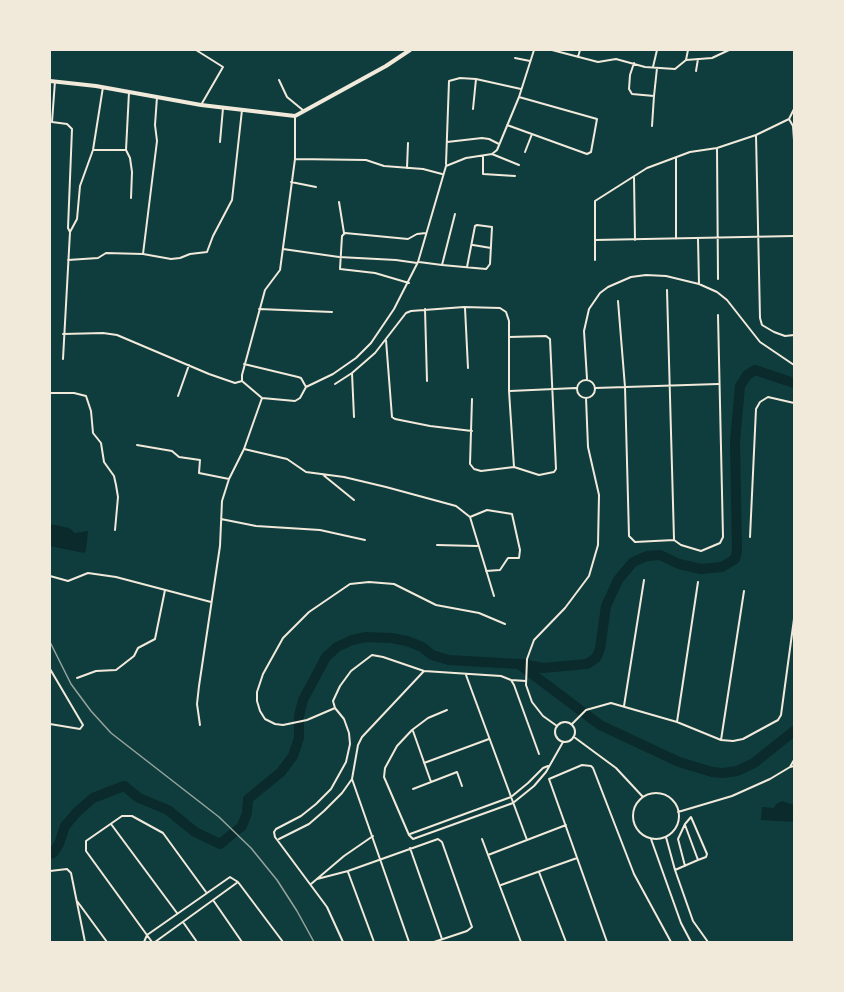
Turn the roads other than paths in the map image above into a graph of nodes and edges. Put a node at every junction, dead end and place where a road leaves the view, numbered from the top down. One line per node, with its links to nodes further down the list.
1 (196, 50): 27 (street)
2 (410, 50): 32 (main road)
3 (534, 50): 13 (street)
4 (552, 50): 9 (street)
5 (580, 50): 9 (street)
6 (657, 50): 15 (street)
7 (688, 50): 12 (street)
8 (729, 50): 11 (street)
9 (578, 57): 14 (street)
10 (515, 58): 13 (street)
11 (698, 59): 12 (street); 17 (street)
12 (686, 60): 16 (street)
13 (530, 61): 22 (street)
14 (634, 63): 15 (street); 24 (street)
15 (653, 68): 16 (street)
16 (657, 68): 24 (street)
17 (696, 71)
18 (476, 79): 22 (street); 29 (street); 41 (street)
19 (279, 80): 32 (street)
20 (52, 81): 21 (main road); 63 (street)
21 (104, 87): 23 (main road); 45 (street)
22 (521, 89): 26 (street)
23 (129, 92): 25 (main road); 46 (street)
24 (654, 96): 36 (street)
25 (157, 97): 27 (main road); 76 (street)
26 (519, 97): 35 (street); 37 (street)
27 (201, 105): 28 (main road)
28 (223, 108): 31 (main road); 40 (street)
29 (473, 109)
30 (795, 109): 34 (street)
31 (242, 111): 33 (main road); 76 (street)
32 (304, 111): 33 (main road)
33 (295, 116): 51 (street)
34 (789, 119): 38 (street); 39 (street)
35 (507, 125): 37 (street); 43 (street)
36 (652, 126)
37 (532, 134): 47 (street)
38 (756, 135): 44 (street); 66 (street)
39 (795, 140)
40 (220, 142)
41 (447, 142): 43 (street); 53 (street)
42 (408, 143): 54 (street)
43 (499, 144): 48 (street)
44 (717, 148): 50 (street); 69 (street)
45 (93, 150): 46 (street); 63 (street)
46 (126, 150): 60 (street)
47 (525, 152)
48 (492, 154): 49 (street); 52 (street)
49 (483, 156): 53 (street); 56 (street)
50 (676, 157): 57 (street); 70 (street)
51 (294, 159): 54 (street); 58 (street)
52 (519, 165)
53 (446, 166): 55 (street)
54 (407, 168): 55 (street)
55 (442, 174): 65 (street)
56 (515, 176)
57 (634, 177): 71 (street); 72 (street)
58 (291, 182): 59 (street); 75 (street)
59 (316, 187)
60 (131, 198)
61 (339, 202): 64 (street)
62 (454, 214): 81 (street)
63 (70, 232): 78 (street)
64 (344, 233): 65 (street); 77 (street)
65 (426, 233): 80 (street)
66 (758, 236): 67 (street); 69 (street); 94 (street)
67 (795, 236)
68 (698, 238): 69 (street); 70 (street); 85 (street)
69 (718, 238): 83 (street)
70 (676, 239): 72 (street)
71 (596, 240): 72 (street); 79 (street)
72 (635, 240)
73 (472, 245): 74 (street); 74 (street); 82 (street)
74 (491, 248): 82 (street)
75 (283, 249): 77 (street); 89 (street)
76 (143, 254): 78 (street)
77 (339, 257): 80 (street); 84 (street)
78 (68, 260): 93 (street)
79 (595, 260)
80 (418, 263): 81 (street); 84 (street)
81 (442, 265): 82 (street)
82 (468, 267)
83 (718, 279)
84 (409, 283): 109 (street)
85 (699, 284): 100 (street); 103 (street)
86 (667, 290): 108 (street)
87 (618, 301): 110 (street)
88 (464, 308): 90 (street); 95 (street); 101 (street)
89 (259, 309): 91 (street); 98 (street)
90 (425, 309): 96 (street); 105 (street)
91 (332, 312)
92 (717, 315): 107 (street)
93 (63, 334): 97 (street); 99 (street)
94 (795, 335)
95 (509, 337): 113 (street); 114 (street)
96 (386, 339): 102 (street); 122 (street)
97 (63, 359)
98 (244, 364): 104 (street); 109 (street)
99 (189, 365): 104 (street); 116 (street)
100 (795, 365)
101 (468, 368)
102 (352, 373): 106 (street); 121 (street)
103 (587, 379): 111 (street); 112 (street)
104 (242, 381): 117 (street)
105 (427, 381)
106 (335, 384)
107 (718, 384): 108 (street); 134 (street)
108 (669, 386): 110 (street); 134 (street)
109 (306, 387): 117 (street)
110 (625, 387): 112 (street); 134 (street)
111 (576, 388): 113 (street); 118 (street)
112 (595, 388): 118 (street)
113 (553, 389): 114 (street); 125 (street)
114 (509, 391): 125 (street)
115 (50, 393): 131 (street)
116 (178, 396)
117 (262, 398): 124 (street)
118 (586, 398): 152 (street)
119 (472, 399): 122 (street)
120 (795, 403): 132 (street)
121 (354, 417)
122 (472, 431): 125 (street)
123 (137, 445): 127 (street)
124 (244, 449): 126 (street); 127 (street)
125 (514, 467)
126 (322, 474): 128 (street); 129 (street)
127 (229, 479): 130 (street)
128 (354, 500)
129 (470, 517): 136 (street); 137 (street)
130 (221, 519): 133 (street); 144 (street)
131 (115, 530)
132 (750, 537)
133 (365, 540)
134 (674, 540)
135 (438, 545): 136 (street)
136 (477, 546): 137 (street)
137 (486, 571): 143 (street)
138 (50, 576): 141 (street)
139 (644, 580): 153 (street)
140 (698, 582): 156 (street)
141 (166, 589): 144 (street); 150 (street)
142 (744, 591): 164 (street)
143 (494, 596)
144 (211, 603): 159 (street)
145 (795, 619): 164 (street)
146 (505, 624): 154 (street)
147 (50, 669): 157 (street)
148 (424, 671): 149 (street); 154 (street); 172 (street)
149 (466, 675): 151 (street); 163 (street)
150 (77, 678)
151 (511, 680): 152 (street); 166 (street)
152 (526, 681): 160 (street)
153 (624, 706): 156 (street); 158 (street)
154 (334, 708): 188 (street)
155 (447, 710): 161 (street)
156 (677, 722): 164 (street)
157 (50, 724)
158 (572, 724): 160 (street); 162 (street)
159 (200, 725)
160 (557, 726): 165 (street)
161 (412, 730): 168 (street); 183 (street)
162 (574, 737): 165 (street); 177 (street)
163 (489, 739): 168 (street); 176 (street)
164 (721, 740)
165 (563, 742): 169 (street)
166 (539, 754)
167 (795, 760): 171 (street)
168 (424, 763): 173 (street)
169 (548, 766): 176 (street); 178 (street)
170 (795, 766): 171 (street)
171 (790, 767): 179 (street)
172 (352, 779): 184 (street); 188 (street)
173 (431, 782): 174 (street); 175 (street)
174 (462, 786)
175 (413, 789)
176 (511, 797): 178 (street); 183 (street)
177 (643, 797): 179 (street); 187 (street)
178 (513, 803): 183 (street); 189 (street)
179 (678, 812): 185 (street)
180 (111, 824): 204 (street); 207 (street); 209 (street)
181 (685, 824): 194 (street); 194 (street); 195 (street)
182 (566, 825): 189 (street); 192 (street); 225 (street)
183 (409, 834)
184 (373, 836): 193 (street); 200 (street)
185 (666, 837): 187 (street); 196 (street)
186 (482, 839): 191 (street)
187 (651, 839): 226 (street)
188 (278, 840): 202 (street)
189 (527, 840): 191 (street)
190 (410, 848): 193 (street); 210 (street); 210 (street)
191 (488, 855): 203 (street)
192 (578, 858): 199 (street); 224 (street)
193 (380, 860): 198 (street); 220 (street)
194 (698, 860): 195 (street)
195 (685, 866): 196 (street)
196 (675, 870): 227 (street)
197 (50, 871): 205 (street)
198 (348, 871): 200 (street); 219 (street)
199 (539, 872): 203 (street); 223 (street)
200 (317, 879): 202 (street)
201 (238, 882): 204 (street); 206 (street); 217 (street)
202 (311, 884): 218 (street)
203 (500, 886): 222 (street)
204 (206, 892): 207 (street)
205 (76, 899): 211 (street); 212 (street)
206 (213, 900): 208 (street); 216 (street)
207 (177, 913): 209 (street)
208 (183, 922): 214 (street); 215 (street)
209 (147, 935): 213 (street); 214 (street)
210 (442, 939): 221 (street)
211 (85, 942)
212 (107, 942)
213 (144, 942)
214 (154, 942)
215 (197, 942)
216 (242, 942)
217 (283, 942)
218 (343, 942)
219 (374, 942)
220 (409, 942)
221 (434, 942)
222 (521, 942)
223 (566, 942)
224 (607, 942)
225 (671, 942)
226 (691, 942)
227 (708, 942)

